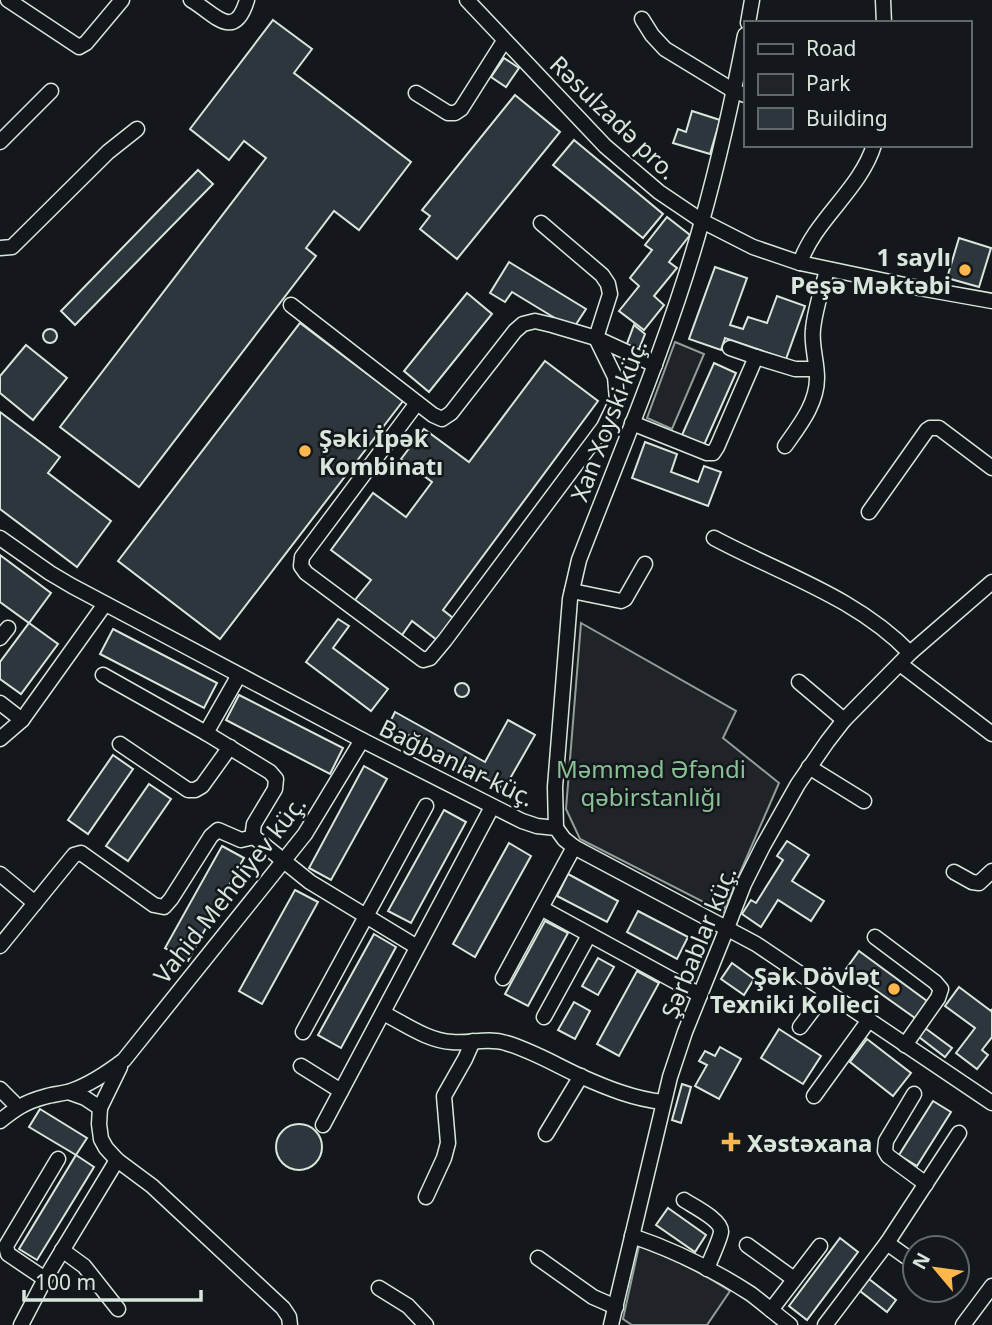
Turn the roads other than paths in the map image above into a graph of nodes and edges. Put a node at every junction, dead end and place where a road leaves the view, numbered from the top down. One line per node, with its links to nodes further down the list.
1 (8, 0): 2 (street)
2 (122, 0)
3 (191, 0): 4 (street)
4 (247, 0)
5 (467, 0): 11 (street, Rəsulzadə pro.)
6 (752, 0): 9 (street)
7 (883, 0): 10 (street)
8 (642, 19): 15 (street)
9 (748, 21)
10 (884, 21)
11 (504, 40): 14 (street); 19 (street, Rəsulzadə pro.)
12 (744, 47): 15 (street, Xan Xoyski küç.)
13 (51, 91): 17 (street)
14 (416, 93)
15 (740, 93): 19 (street, Xan Xoyski küç.)
16 (137, 129): 21 (street)
17 (0, 142)
18 (873, 147): 22 (street)
19 (702, 221): 22 (street, Rəsulzadə pro.); 29 (street, Xan Xoyski küç.)
20 (541, 223): 26 (street)
21 (0, 248)
22 (800, 263): 23 (street, Rəsulzadə pro.)
23 (827, 270): 24 (street, Rəsulzadə pro.); 30 (street)
24 (992, 301)
25 (291, 305): 31 (street)
26 (596, 338): 29 (street); 31 (street); 31 (street)
27 (730, 348): 28 (street)
28 (756, 357): 30 (street); 32 (street)
29 (654, 365): 32 (street, Xan Xoyski küç.)
30 (816, 369): 33 (street)
31 (417, 403)
32 (632, 423): 40 (street, Xan Xoyski küç.)
33 (785, 446)
34 (992, 468): 35 (street)
35 (869, 512)
36 (0, 538): 41 (street, Bağbanlar küç.)
37 (713, 538): 42 (street)
38 (645, 564): 40 (street)
39 (992, 582): 42 (street, Şərbablar küç.)
40 (572, 591): 59 (street, Xan Xoyski küç.)
41 (105, 604): 44 (street, Bağbanlar küç.); 47 (street)
42 (905, 658): 48 (street, Şərbablar küç.); 50 (street)
43 (103, 675): 49 (street)
44 (239, 675): 49 (street); 52 (street, Bağbanlar küç.)
45 (799, 682): 48 (street)
46 (0, 703): 47 (street)
47 (22, 720): 51 (street)
48 (844, 720): 55 (street, Şərbablar küç.)
49 (206, 733): 54 (street)
50 (992, 734)
51 (0, 739)
52 (362, 740): 58 (street, Bağbanlar küç.); 62 (street, Vahid Mehdiyev küç.)
53 (120, 744): 54 (street)
54 (230, 747): 60 (street)
55 (809, 767): 56 (street); 69 (street, Şərbablar küç.)
56 (864, 801)
57 (426, 806): 68 (street)
58 (492, 807): 59 (street, Bağbanlar küç.); 73 (street)
59 (556, 828): 61 (street, Bağbanlar küç.)
60 (254, 837): 62 (street); 66 (street)
61 (574, 847): 67 (street); 69 (street, Bağbanlar küç.)
62 (283, 861): 68 (street); 84 (street, Vahid Mehdiyev küç.)
63 (992, 871): 64 (street)
64 (954, 872)
65 (0, 874): 66 (street)
66 (35, 903): 72 (street)
67 (541, 908): 70 (street); 74 (street)
68 (365, 916): 73 (street); 81 (street)
69 (727, 928): 75 (street, Bağbanlar küç.); 76 (street, Şərbablar küç.)
70 (589, 934): 76 (street); 78 (street)
71 (875, 937): 83 (street)
72 (0, 946)
73 (417, 947): 77 (street)
74 (503, 978)
75 (827, 992): 79 (street, Bağbanlar küç.); 80 (street)
76 (700, 995): 92 (street, Şərbablar küç.)
77 (383, 1013): 82 (street); 88 (street)
78 (544, 1017)
79 (869, 1020): 83 (street, Bağbanlar küç.); 91 (street)
80 (800, 1027)
81 (303, 1032)
82 (473, 1041): 86 (street); 103 (street)
83 (905, 1045): 93 (street, Bağbanlar küç.)
84 (124, 1060): 89 (street, Vahid Mehdiyev küç.); 95 (street, Vahid Mehdiyev küç.)
85 (301, 1066): 88 (street)
86 (581, 1076): 92 (street); 99 (street)
87 (0, 1089): 94 (street)
88 (341, 1091): 97 (street)
89 (68, 1092): 94 (street, Vahid Mehdiyev küç.); 95 (street)
90 (914, 1094): 102 (street)
91 (814, 1096)
92 (663, 1102): 105 (street, Şərbablar küç.)
93 (992, 1103)
94 (18, 1107): 96 (street, Vahid Mehdiyev küç.)
95 (100, 1108): 101 (street, Vahid Mehdiyev küç.)
96 (0, 1121)
97 (323, 1125)
98 (959, 1133): 102 (street)
99 (546, 1134)
100 (58, 1159): 113 (street)
101 (117, 1160): 109 (street); 121 (street, Vahid Mehdiyev küç.)
102 (926, 1184): 106 (street)
103 (426, 1198)
104 (684, 1200): 112 (street)
105 (632, 1236): 112 (street); 117 (street, Şərbablar küç.)
106 (887, 1243): 110 (street); 125 (street)
107 (747, 1245): 114 (street)
108 (820, 1246): 114 (street)
109 (62, 1250): 113 (street); 118 (street)
110 (901, 1253)
111 (538, 1258): 117 (street)
112 (706, 1269): 119 (street)
113 (45, 1279): 120 (street)
114 (794, 1279): 119 (street)
115 (992, 1286): 126 (street)
116 (379, 1288): 122 (street)
117 (616, 1307): 123 (street, Şərbablar küç.)
118 (118, 1309)
119 (771, 1310): 124 (street)
120 (21, 1325)
121 (290, 1325)
122 (426, 1325)
123 (612, 1325)
124 (790, 1325)
125 (825, 1325)
126 (963, 1325)

